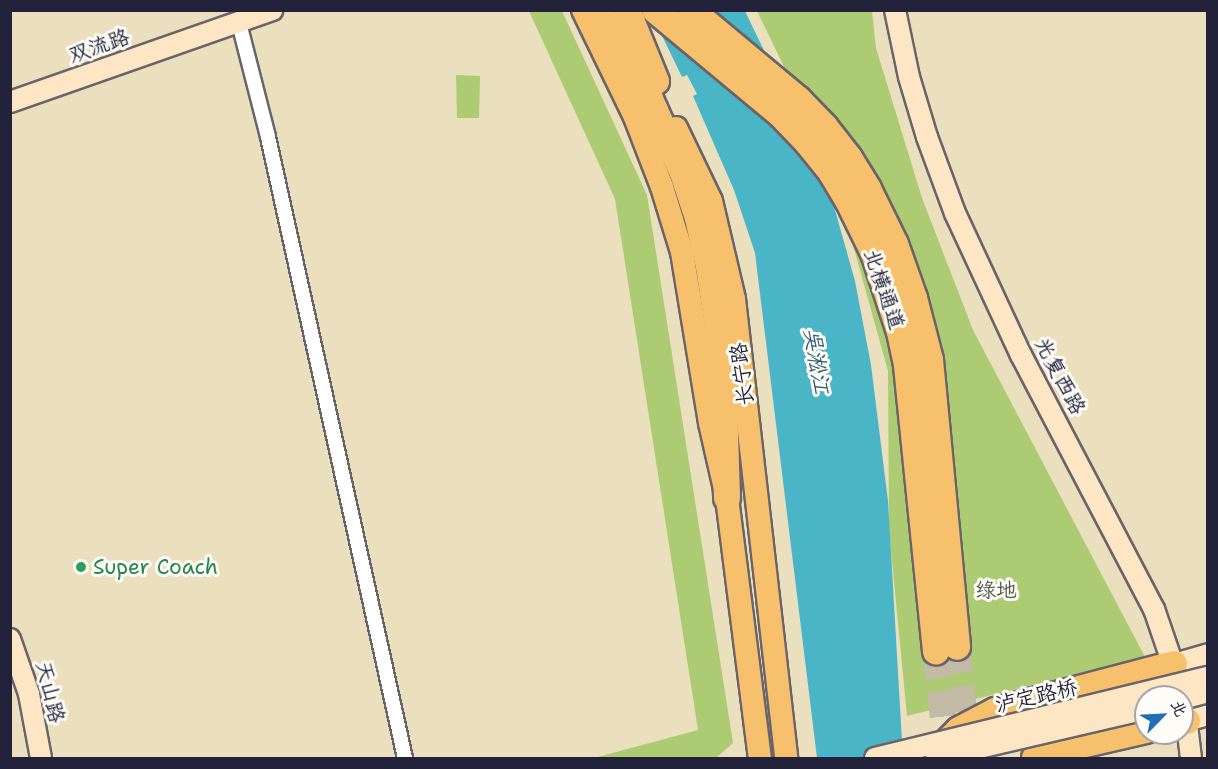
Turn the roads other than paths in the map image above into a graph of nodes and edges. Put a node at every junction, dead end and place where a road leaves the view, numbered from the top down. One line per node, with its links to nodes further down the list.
1 (272, 10): 9 (street, 双流路)
2 (583, 10): 13 (main road, 长宁路)
3 (598, 10): 13 (highway)
4 (618, 10): 11 (main road, 长宁路)
5 (627, 10): 11 (highway)
6 (655, 10): 12 (highway, 北横通道)
7 (691, 10): 12 (highway, 北横通道)
8 (895, 10): 17 (street, 光复西路)
9 (239, 23): 10 (street, 双流路); 25 (street)
10 (10, 102)
11 (666, 107): 27 (main road, 长宁路)
12 (922, 397): 15 (highway, 北横通道)
13 (727, 498): 26 (main road, 长宁路)
14 (10, 639): 24 (street, 天山路)
15 (947, 650)
16 (1208, 654): 17 (street)
17 (1174, 664): 19 (street, 光复西路); 29 (highway)
18 (1208, 677): 28 (street, 泸定路桥, bridge)
19 (1181, 685)
20 (1208, 692): 21 (street, bridge)
21 (1194, 709)
22 (1134, 712): 29 (street, 泸定路桥, bridge)
23 (1134, 733): 30 (highway)
24 (41, 759)
25 (405, 759)
26 (760, 759)
27 (786, 759)
28 (875, 759)
29 (935, 759)
30 (1035, 759)

